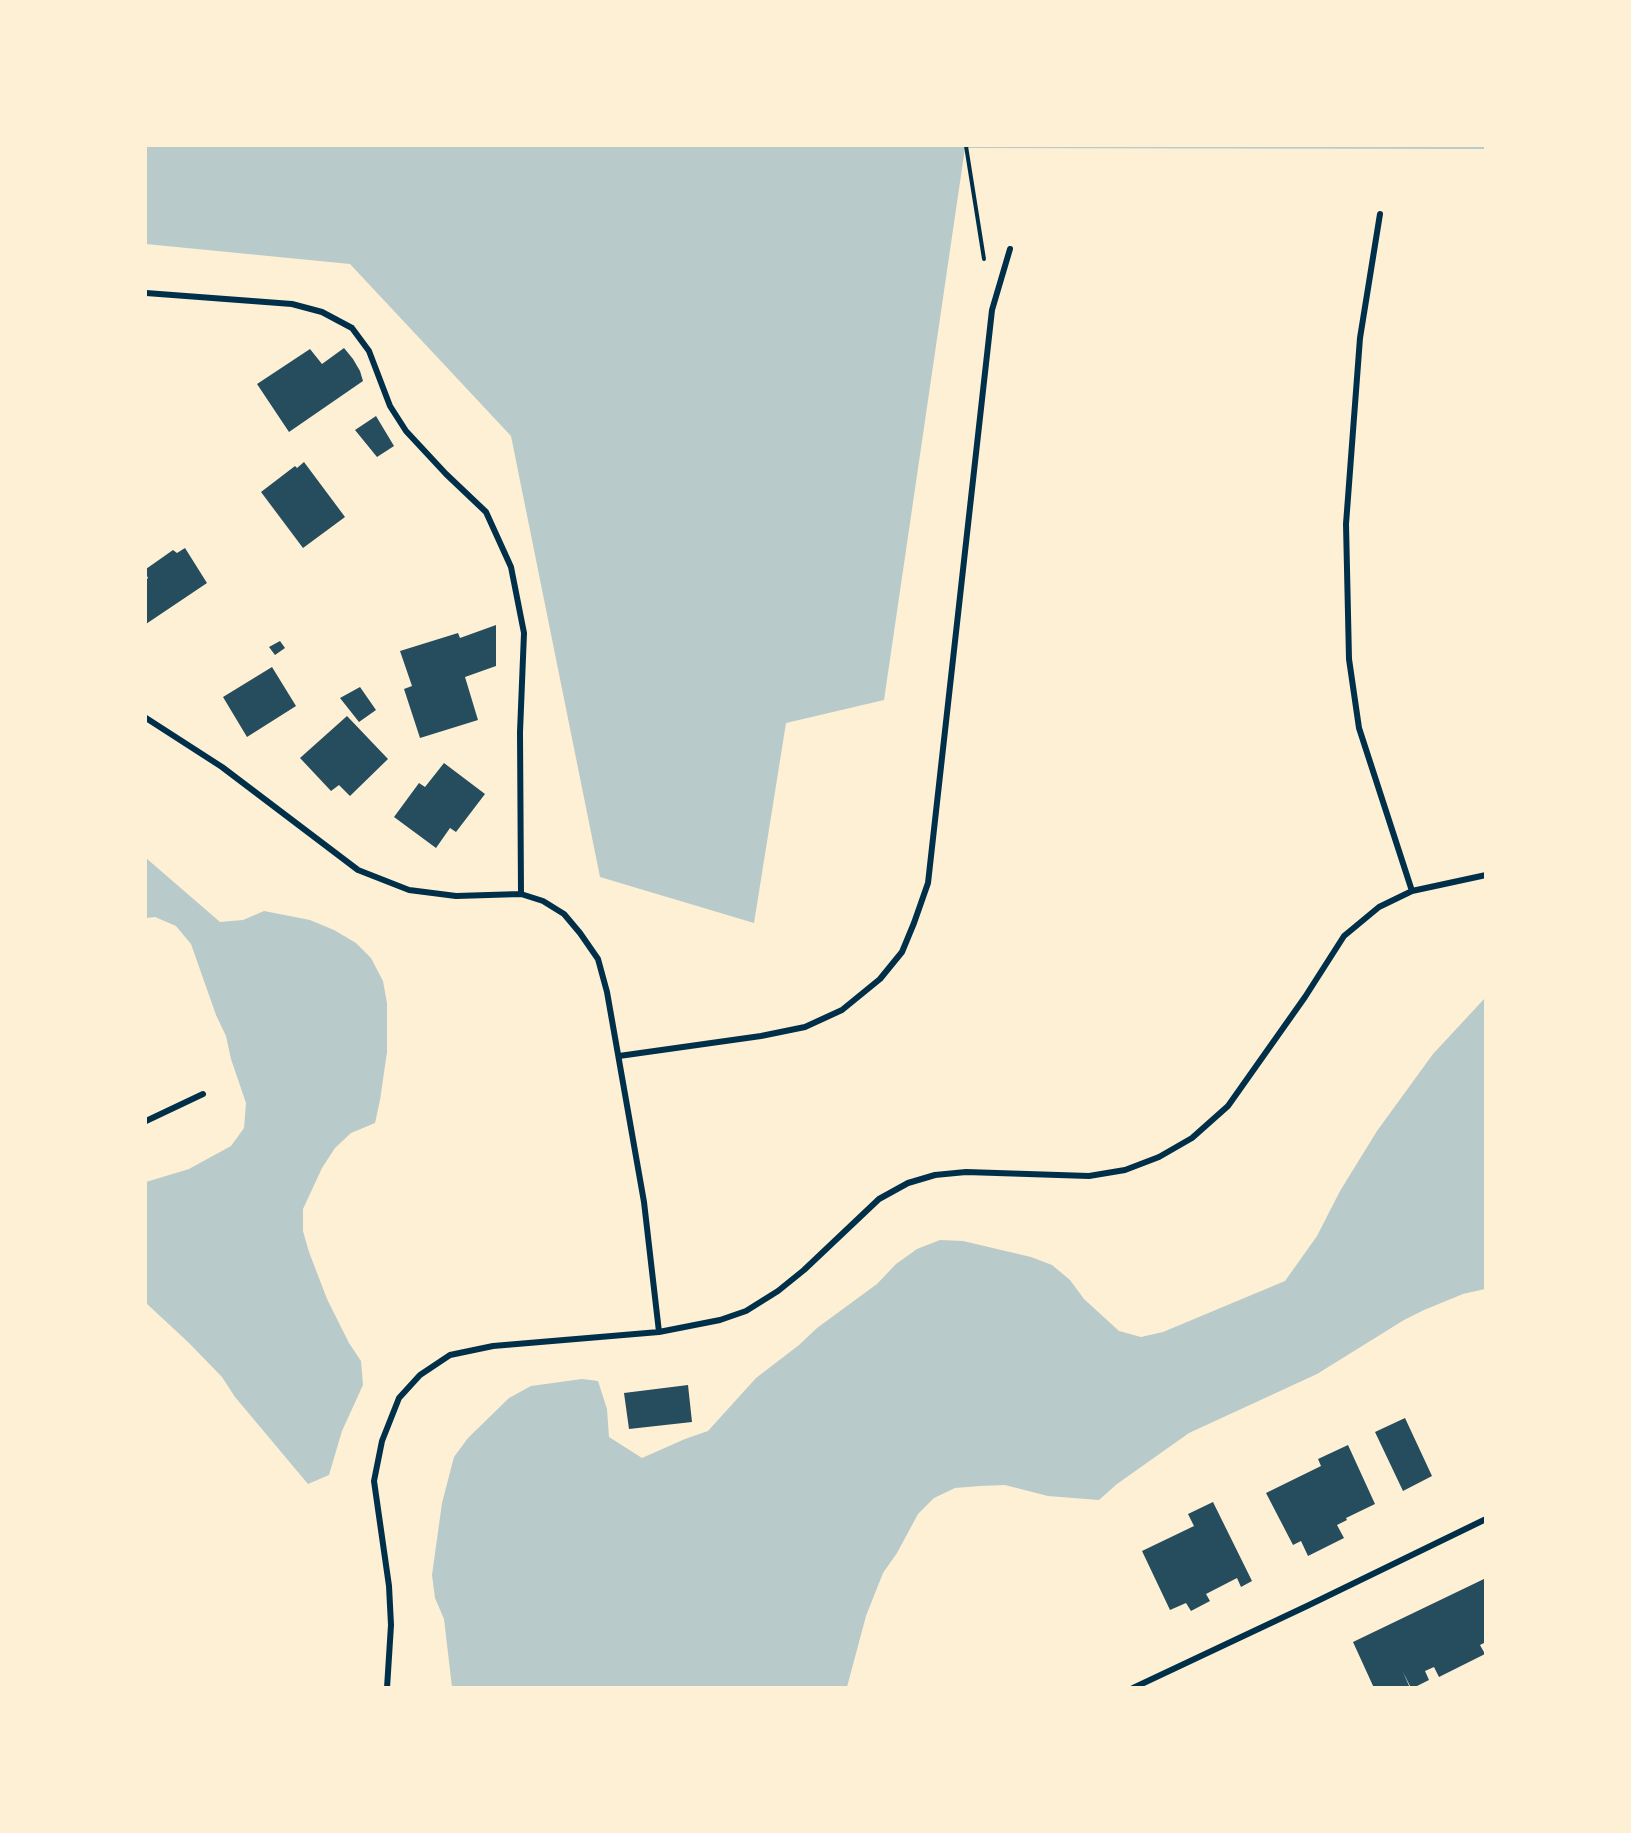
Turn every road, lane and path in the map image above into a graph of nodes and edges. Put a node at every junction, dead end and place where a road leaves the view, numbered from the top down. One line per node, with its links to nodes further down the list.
1 (966, 146): 4 (path)
2 (1380, 214): 8 (street)
3 (1010, 249): 10 (street)
4 (985, 263)
5 (146, 293): 9 (street)
6 (146, 718): 9 (street)
7 (1485, 875): 8 (street)
8 (1412, 891): 13 (street)
9 (521, 894): 10 (street)
10 (619, 1056): 13 (street)
11 (203, 1094): 12 (street)
12 (146, 1121)
13 (659, 1332): 15 (street)
14 (1485, 1519): 16 (street)
15 (387, 1688)
16 (1133, 1688)

